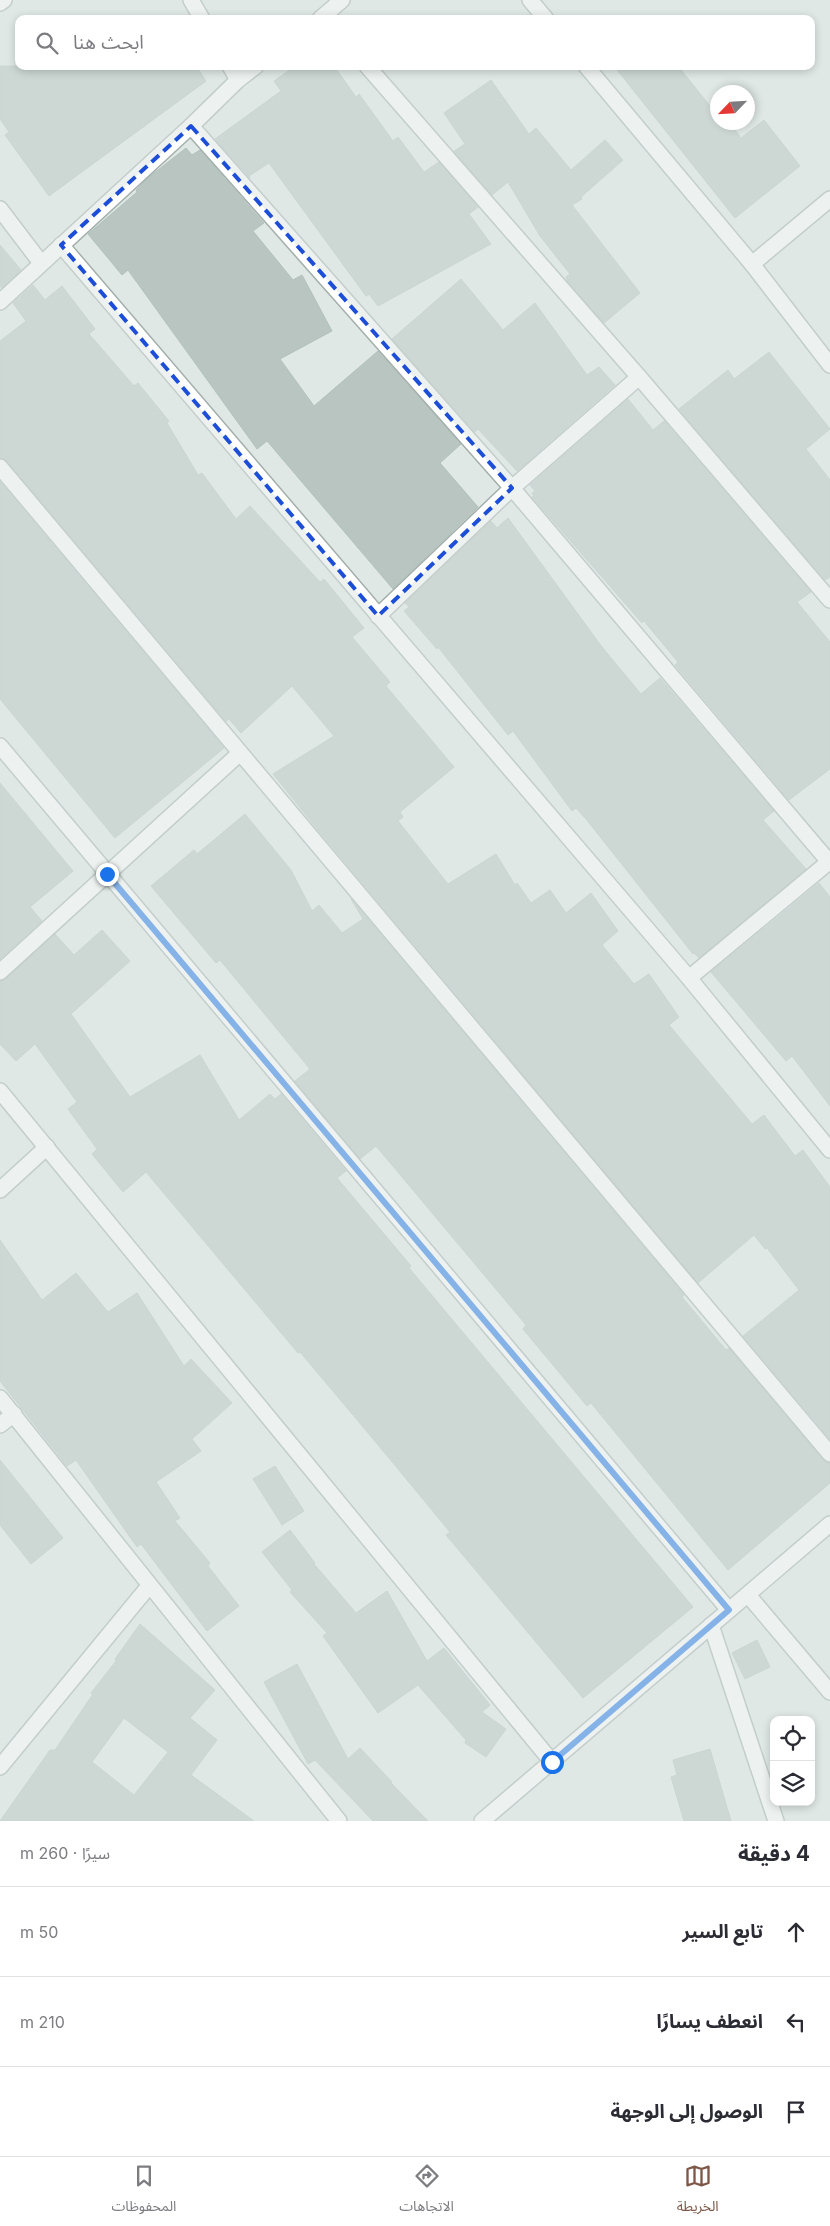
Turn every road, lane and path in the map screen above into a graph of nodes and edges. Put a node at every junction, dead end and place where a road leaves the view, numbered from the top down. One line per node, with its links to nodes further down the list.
1 (4, 0): 5 (street)
2 (191, 0): 6 (street)
3 (342, 0): 7 (street)
4 (530, 0): 8 (street)
5 (0, 3)
6 (200, 15)
7 (326, 15)
8 (543, 15)
9 (232, 70): 13 (street)
10 (251, 70): 13 (street)
11 (370, 70): 22 (street)
12 (589, 70): 19 (street)
13 (238, 80): 14 (street)
14 (191, 126): 17 (street); 24 (street)
15 (830, 199): 19 (street)
16 (0, 209): 18 (street)
17 (61, 245): 18 (street); 26 (street)
18 (41, 263): 20 (street)
19 (752, 264): 21 (street)
20 (0, 302)
21 (830, 364)
22 (639, 377): 24 (street); 25 (street)
23 (0, 467): 28 (street)
24 (512, 488): 26 (street); 29 (street)
25 (830, 600)
26 (378, 616): 32 (street)
27 (0, 746): 30 (street)
28 (240, 753): 30 (street); 40 (street)
29 (830, 862): 32 (street)
30 (107, 874): 31 (street); 44 (street)
31 (0, 972)
32 (689, 978): 35 (street)
33 (0, 1091): 34 (street)
34 (47, 1147): 36 (street); 47 (street)
35 (830, 1150)
36 (0, 1190)
37 (0, 1398): 38 (street)
38 (14, 1414): 39 (street); 42 (street)
39 (0, 1425)
40 (830, 1454)
41 (830, 1524): 43 (street)
42 (149, 1586): 48 (street); 49 (street)
43 (748, 1595): 44 (street); 46 (street)
44 (729, 1610): 45 (street)
45 (711, 1626): 47 (street); 51 (street)
46 (830, 1692)
47 (552, 1762): 50 (street)
48 (0, 1768)
49 (339, 1821)
50 (482, 1821)
51 (776, 1821)

